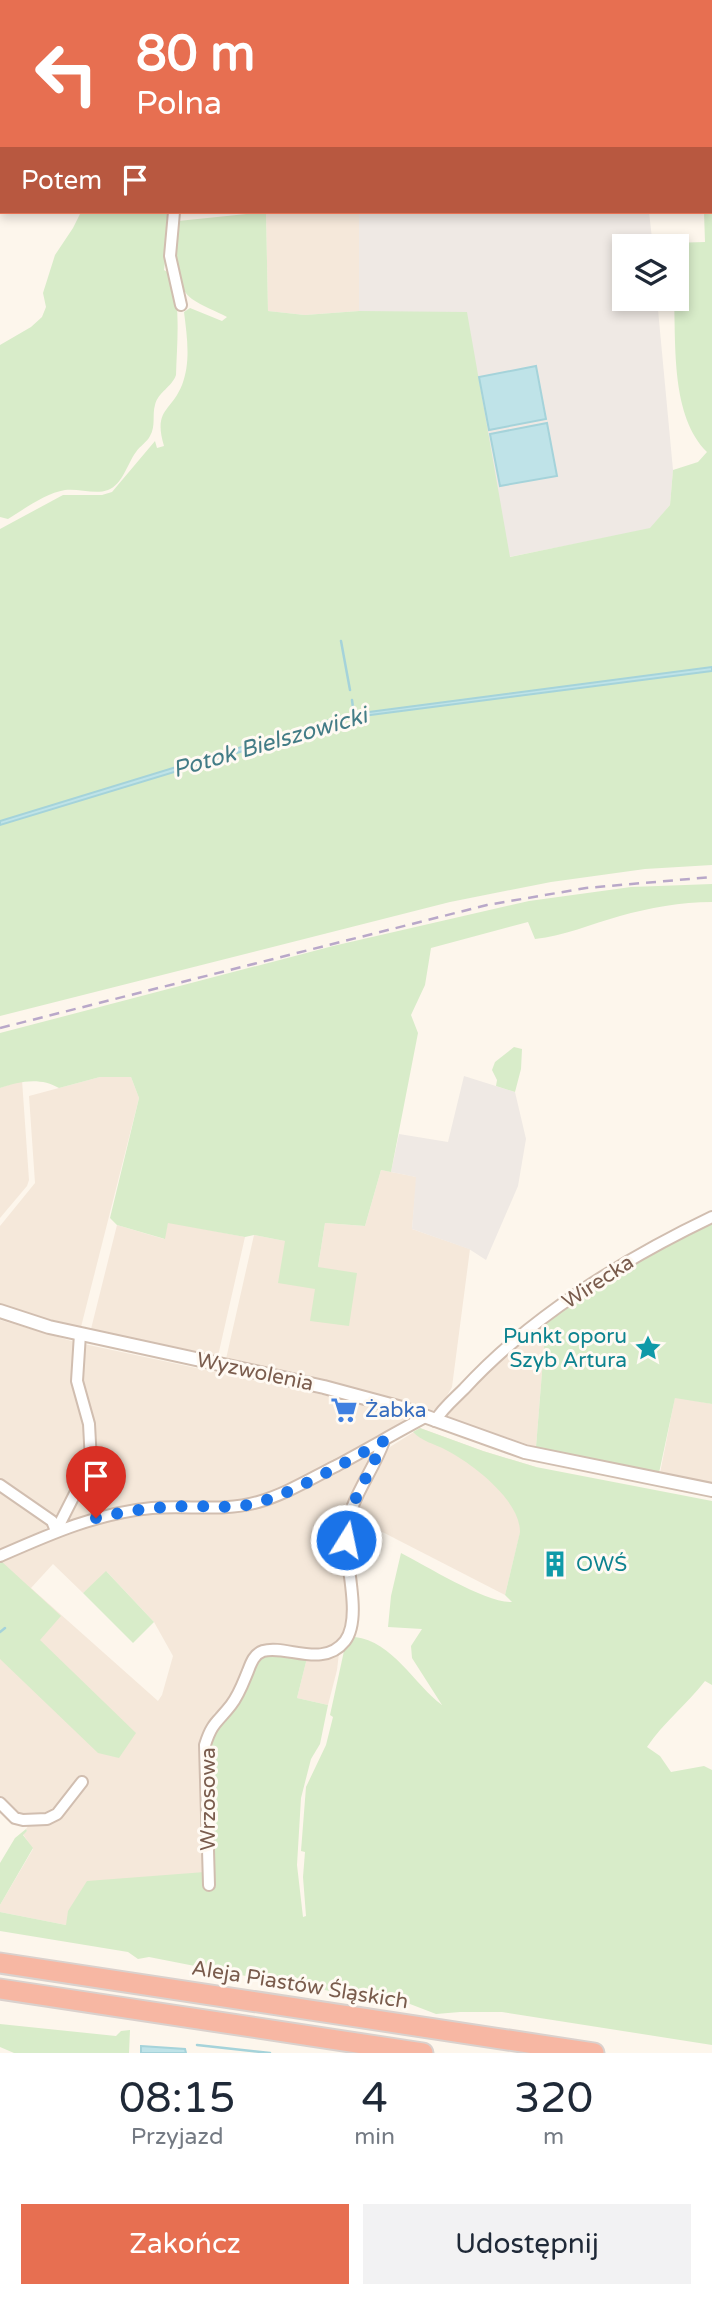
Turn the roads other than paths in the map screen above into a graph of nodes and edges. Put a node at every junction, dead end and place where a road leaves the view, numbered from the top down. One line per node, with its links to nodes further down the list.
1 (174, 214): 2 (street)
2 (181, 304)
3 (712, 1217): 6 (street, Wirecka)
4 (0, 1311): 5 (street, Wyzwolenia)
5 (80, 1334): 6 (street, Wyzwolenia); 10 (street)
6 (430, 1419): 7 (street, Wirecka); 9 (street, Wyzwolenia)
7 (384, 1441): 10 (street, Wirecka); 14 (street, Wrzosowa)
8 (0, 1485): 10 (street)
9 (712, 1490)
10 (57, 1531): 11 (street, Wirecka)
11 (0, 1556)
12 (82, 1782): 13 (street)
13 (0, 1803)
14 (209, 1885)
15 (0, 1963): 18 (highway, Aleja Piastów Śląskich)
16 (0, 1989): 17 (highway)
17 (423, 2053)
18 (594, 2053)

